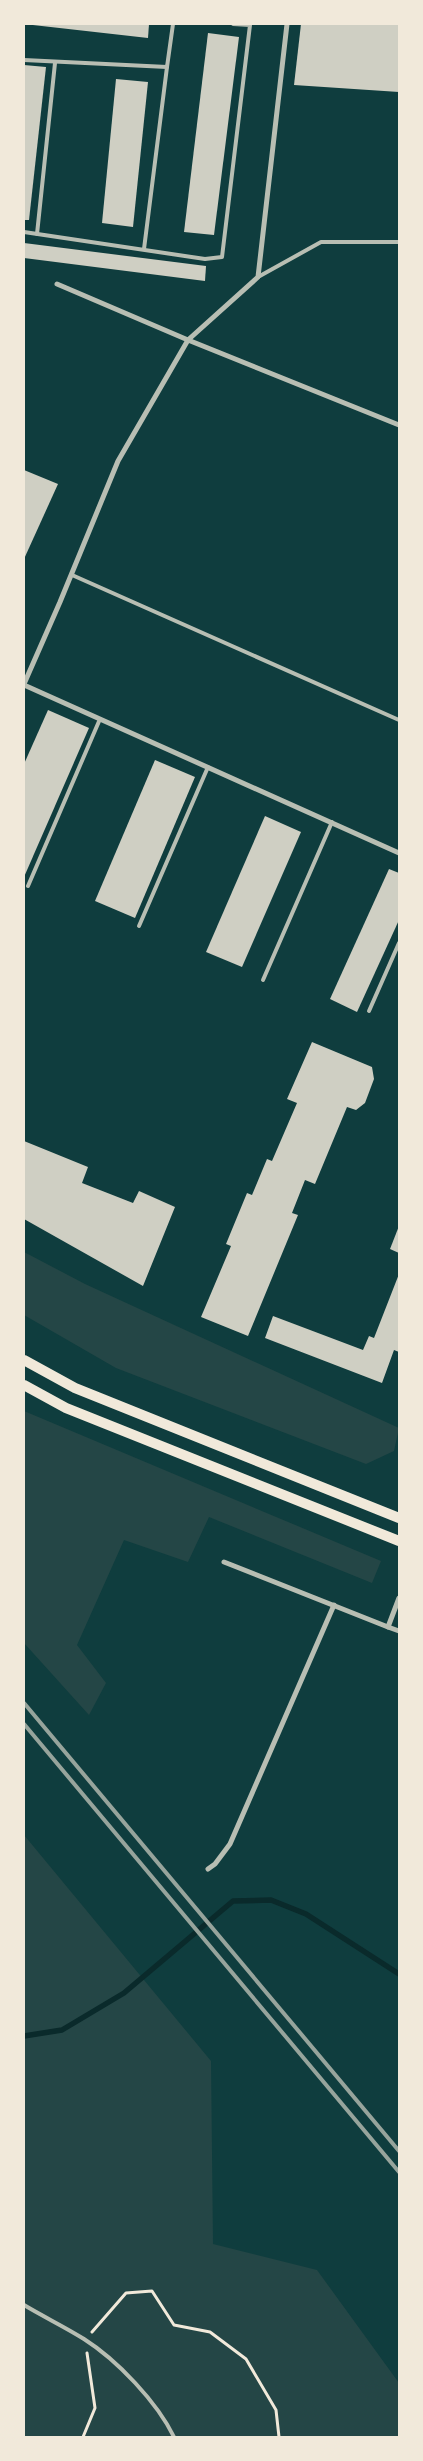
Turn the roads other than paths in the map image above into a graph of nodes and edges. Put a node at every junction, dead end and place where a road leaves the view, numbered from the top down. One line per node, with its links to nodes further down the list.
1 (173, 24): 6 (lane)
2 (233, 24): 10 (lane)
3 (287, 24): 11 (street)
4 (24, 60): 5 (lane)
5 (55, 63): 6 (lane); 8 (lane)
6 (167, 67): 10 (lane)
7 (24, 232): 8 (lane)
8 (36, 234): 10 (lane)
9 (399, 242): 11 (lane)
10 (144, 249)
11 (258, 277): 13 (street)
12 (57, 284): 13 (street)
13 (188, 340): 14 (street); 15 (street)
14 (399, 425)
15 (72, 575): 16 (street); 18 (lane)
16 (24, 684): 17 (street)
17 (100, 719): 19 (street); 22 (lane)
18 (399, 720)
19 (208, 767): 20 (street); 23 (lane)
20 (332, 822): 21 (street); 25 (lane)
21 (399, 853)
22 (28, 886)
23 (139, 926)
24 (399, 943): 26 (lane)
25 (263, 980)
26 (369, 1012)
27 (24, 1360): 29 (main road)
28 (24, 1385): 30 (main road)
29 (399, 1518)
30 (399, 1541)
31 (224, 1562): 33 (street)
32 (399, 1598): 34 (street)
33 (334, 1605): 34 (street); 36 (street)
34 (388, 1627): 35 (street)
35 (399, 1631)
36 (208, 1868)
37 (24, 2305): 38 (lane)
38 (174, 2437)

